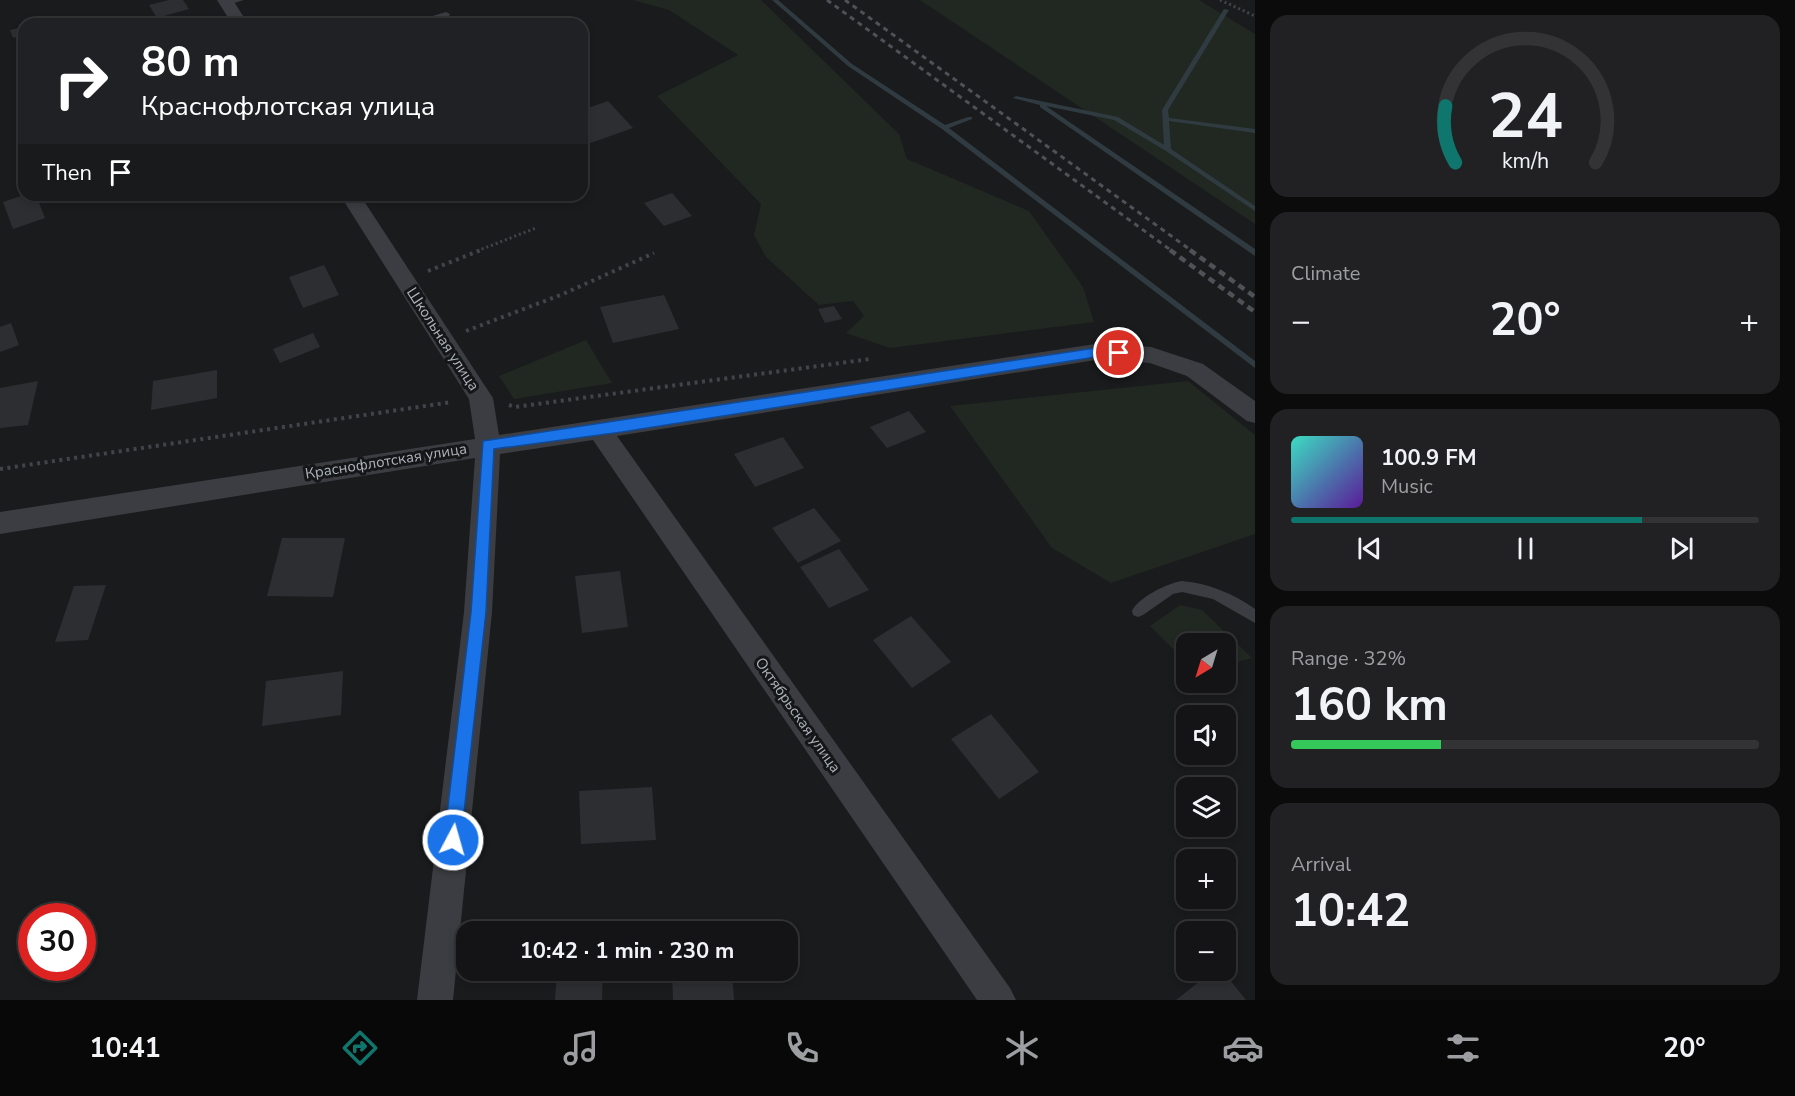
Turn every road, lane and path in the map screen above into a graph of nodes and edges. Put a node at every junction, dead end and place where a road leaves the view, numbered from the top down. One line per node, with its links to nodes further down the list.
1 (1220, 0): 4 (path)
2 (231, 1): 5 (street)
3 (446, 14): 6 (lane)
4 (1255, 16)
5 (238, 18)
6 (432, 18)
7 (354, 201): 10 (street, Школьная улица)
8 (536, 228): 10 (path)
9 (654, 253): 11 (path)
10 (405, 280): 11 (street, Школьная улица)
11 (444, 340): 13 (street, Школьная улица)
12 (870, 359): 13 (path)
13 (481, 398): 16 (street, Школьная улица); 17 (path)
14 (1255, 414): 15 (street, Краснофлотская улица)
15 (599, 430): 16 (street, Краснофлотская улица); 22 (street, Октябрьская улица)
16 (488, 445): 18 (street, Краснофлотская улица); 21 (street, Школьная улица)
17 (0, 469)
18 (0, 523)
19 (1138, 611): 20 (lane)
20 (1255, 617)
21 (435, 1000)
22 (998, 1000)

